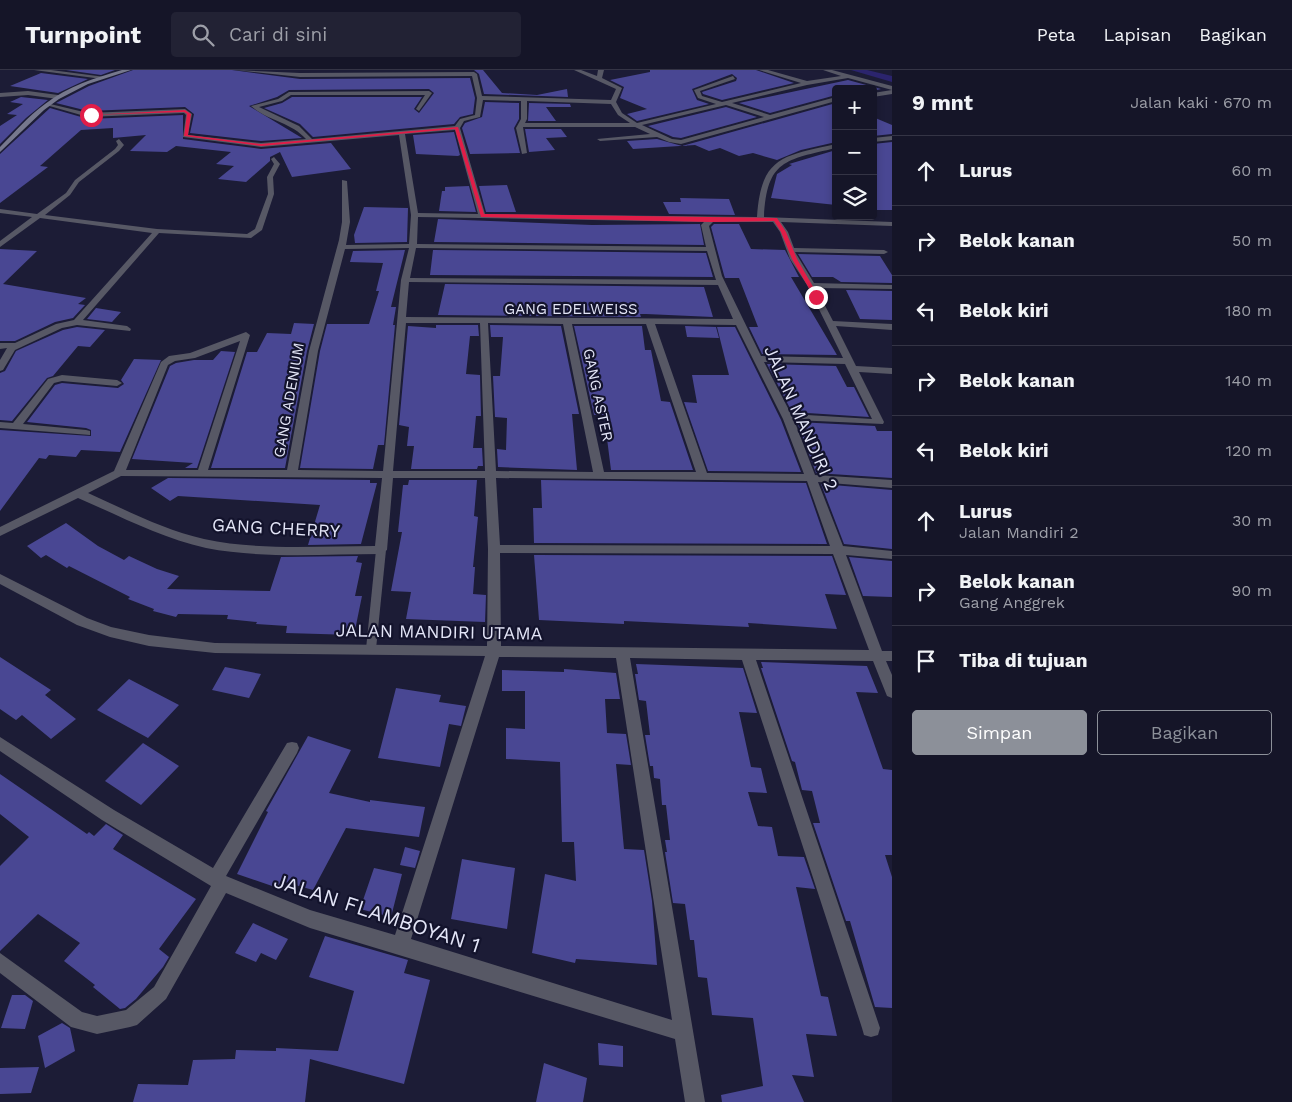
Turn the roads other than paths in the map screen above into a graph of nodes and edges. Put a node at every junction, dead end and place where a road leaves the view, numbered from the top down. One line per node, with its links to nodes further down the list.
1 (38, 70): 13 (street)
2 (128, 70): 13 (street)
3 (236, 70): 11 (street)
4 (469, 70): 11 (lane)
5 (577, 70): 15 (street)
6 (601, 70): 15 (street)
7 (702, 70): 10 (street)
8 (762, 70): 16 (street)
9 (826, 70): 12 (street)
10 (696, 72)
11 (474, 74): 24 (street)
12 (848, 76): 16 (street); 18 (street)
13 (102, 77): 23 (street)
14 (733, 78): 29 (street)
15 (599, 79): 27 (street)
16 (808, 83): 29 (street)
17 (423, 85): 20 (street)
18 (892, 88)
19 (892, 92): 21 (street)
20 (429, 93): 30 (street); 39 (street)
21 (877, 94)
22 (0, 95): 23 (street)
23 (58, 97): 28 (street)
24 (480, 98): 25 (street); 34 (street)
25 (524, 98): 27 (street); 32 (street)
26 (832, 100): 31 (street)
27 (613, 102): 33 (street)
28 (48, 104): 39 (street); 43 (street)
29 (724, 104): 31 (street); 33 (street)
30 (419, 109)
31 (769, 117): 36 (street)
32 (520, 125): 33 (street); 44 (street)
33 (636, 125): 36 (street)
34 (457, 128): 35 (street); 50 (street)
35 (402, 133): 39 (street); 48 (street)
36 (656, 135): 38 (street)
37 (892, 138): 40 (street)
38 (600, 139)
39 (310, 140)
40 (877, 140)
41 (119, 141): 49 (street)
42 (832, 147): 51 (street)
43 (0, 150)
44 (524, 154)
45 (274, 159): 55 (street)
46 (344, 181): 58 (street, GANG ADENIUM)
47 (0, 211): 49 (street)
48 (415, 215): 50 (street); 57 (street)
49 (37, 216): 55 (street); 56 (street)
50 (482, 216): 53 (street)
51 (760, 219): 52 (street); 53 (street)
52 (775, 219): 54 (street); 60 (street)
53 (711, 220): 59 (street, JALAN MANDIRI 2)
54 (892, 224)
55 (157, 231): 67 (street)
56 (0, 245)
57 (413, 246): 58 (street); 59 (street); 62 (street)
58 (342, 247): 91 (street, GANG ADENIUM)
59 (709, 249): 63 (street, JALAN MANDIRI 2)
60 (792, 250): 61 (street); 64 (street)
61 (884, 252)
62 (405, 280): 63 (street); 66 (street)
63 (722, 283): 70 (street, JALAN MANDIRI 2)
64 (811, 285): 65 (street); 72 (street)
65 (892, 287)
66 (402, 320): 68 (street, GANG EDELWEISS); 92 (street)
67 (77, 322): 74 (street); 77 (street)
68 (484, 322): 69 (street, GANG EDELWEISS); 93 (street)
69 (567, 322): 71 (street, GANG EDELWEISS); 94 (street, GANG ASTER)
70 (740, 322): 71 (street, GANG EDELWEISS); 78 (street, JALAN MANDIRI 2)
71 (650, 323): 95 (street)
72 (829, 323): 73 (street); 79 (street)
73 (892, 328)
74 (127, 329)
75 (0, 340): 77 (street)
76 (0, 346): 77 (street)
77 (12, 346): 80 (street)
78 (758, 359): 79 (street); 83 (street, JALAN MANDIRI 2)
79 (850, 365): 81 (street); 84 (street)
80 (0, 368)
81 (892, 371)
82 (117, 383): 87 (street)
83 (787, 417): 84 (street); 96 (street, JALAN MANDIRI 2)
84 (879, 422): 85 (street)
85 (892, 422)
86 (0, 425): 87 (street)
87 (15, 426): 88 (street)
88 (86, 433)
89 (119, 473): 90 (street); 90 (street); 98 (street)
90 (202, 473): 91 (street)
91 (292, 473): 92 (street)
92 (388, 473): 93 (street); 101 (street)
93 (489, 474): 94 (street); 100 (street)
94 (600, 474): 95 (street)
95 (703, 476): 96 (street)
96 (811, 478): 97 (street); 102 (street, JALAN MANDIRI 2)
97 (892, 484)
98 (80, 494): 99 (street); 101 (street, GANG CHERRY)
99 (0, 532)
100 (494, 549): 102 (street); 106 (street)
101 (381, 550): 105 (lane)
102 (838, 550): 103 (street); 109 (street, JALAN MANDIRI 2)
103 (892, 554)
104 (0, 578): 105 (street, JALAN MANDIRI UTAMA)
105 (372, 649): 106 (street, JALAN MANDIRI UTAMA)
106 (494, 651): 107 (street, JALAN MANDIRI UTAMA); 115 (street)
107 (622, 653): 108 (street, JALAN MANDIRI UTAMA); 118 (street)
108 (748, 653): 109 (street, JALAN MANDIRI UTAMA); 117 (street)
109 (877, 654): 110 (street, JALAN MANDIRI UTAMA); 111 (street, JALAN MANDIRI 2)
110 (892, 656)
111 (892, 692)
112 (0, 743): 114 (street, JALAN FLAMBOYAN 1)
113 (292, 748): 114 (street)
114 (219, 882): 115 (street, JALAN FLAMBOYAN 1); 116 (street)
115 (400, 945): 118 (street, JALAN FLAMBOYAN 1)
116 (0, 962)
117 (871, 1028)
118 (685, 1033): 119 (street)
119 (696, 1102)

